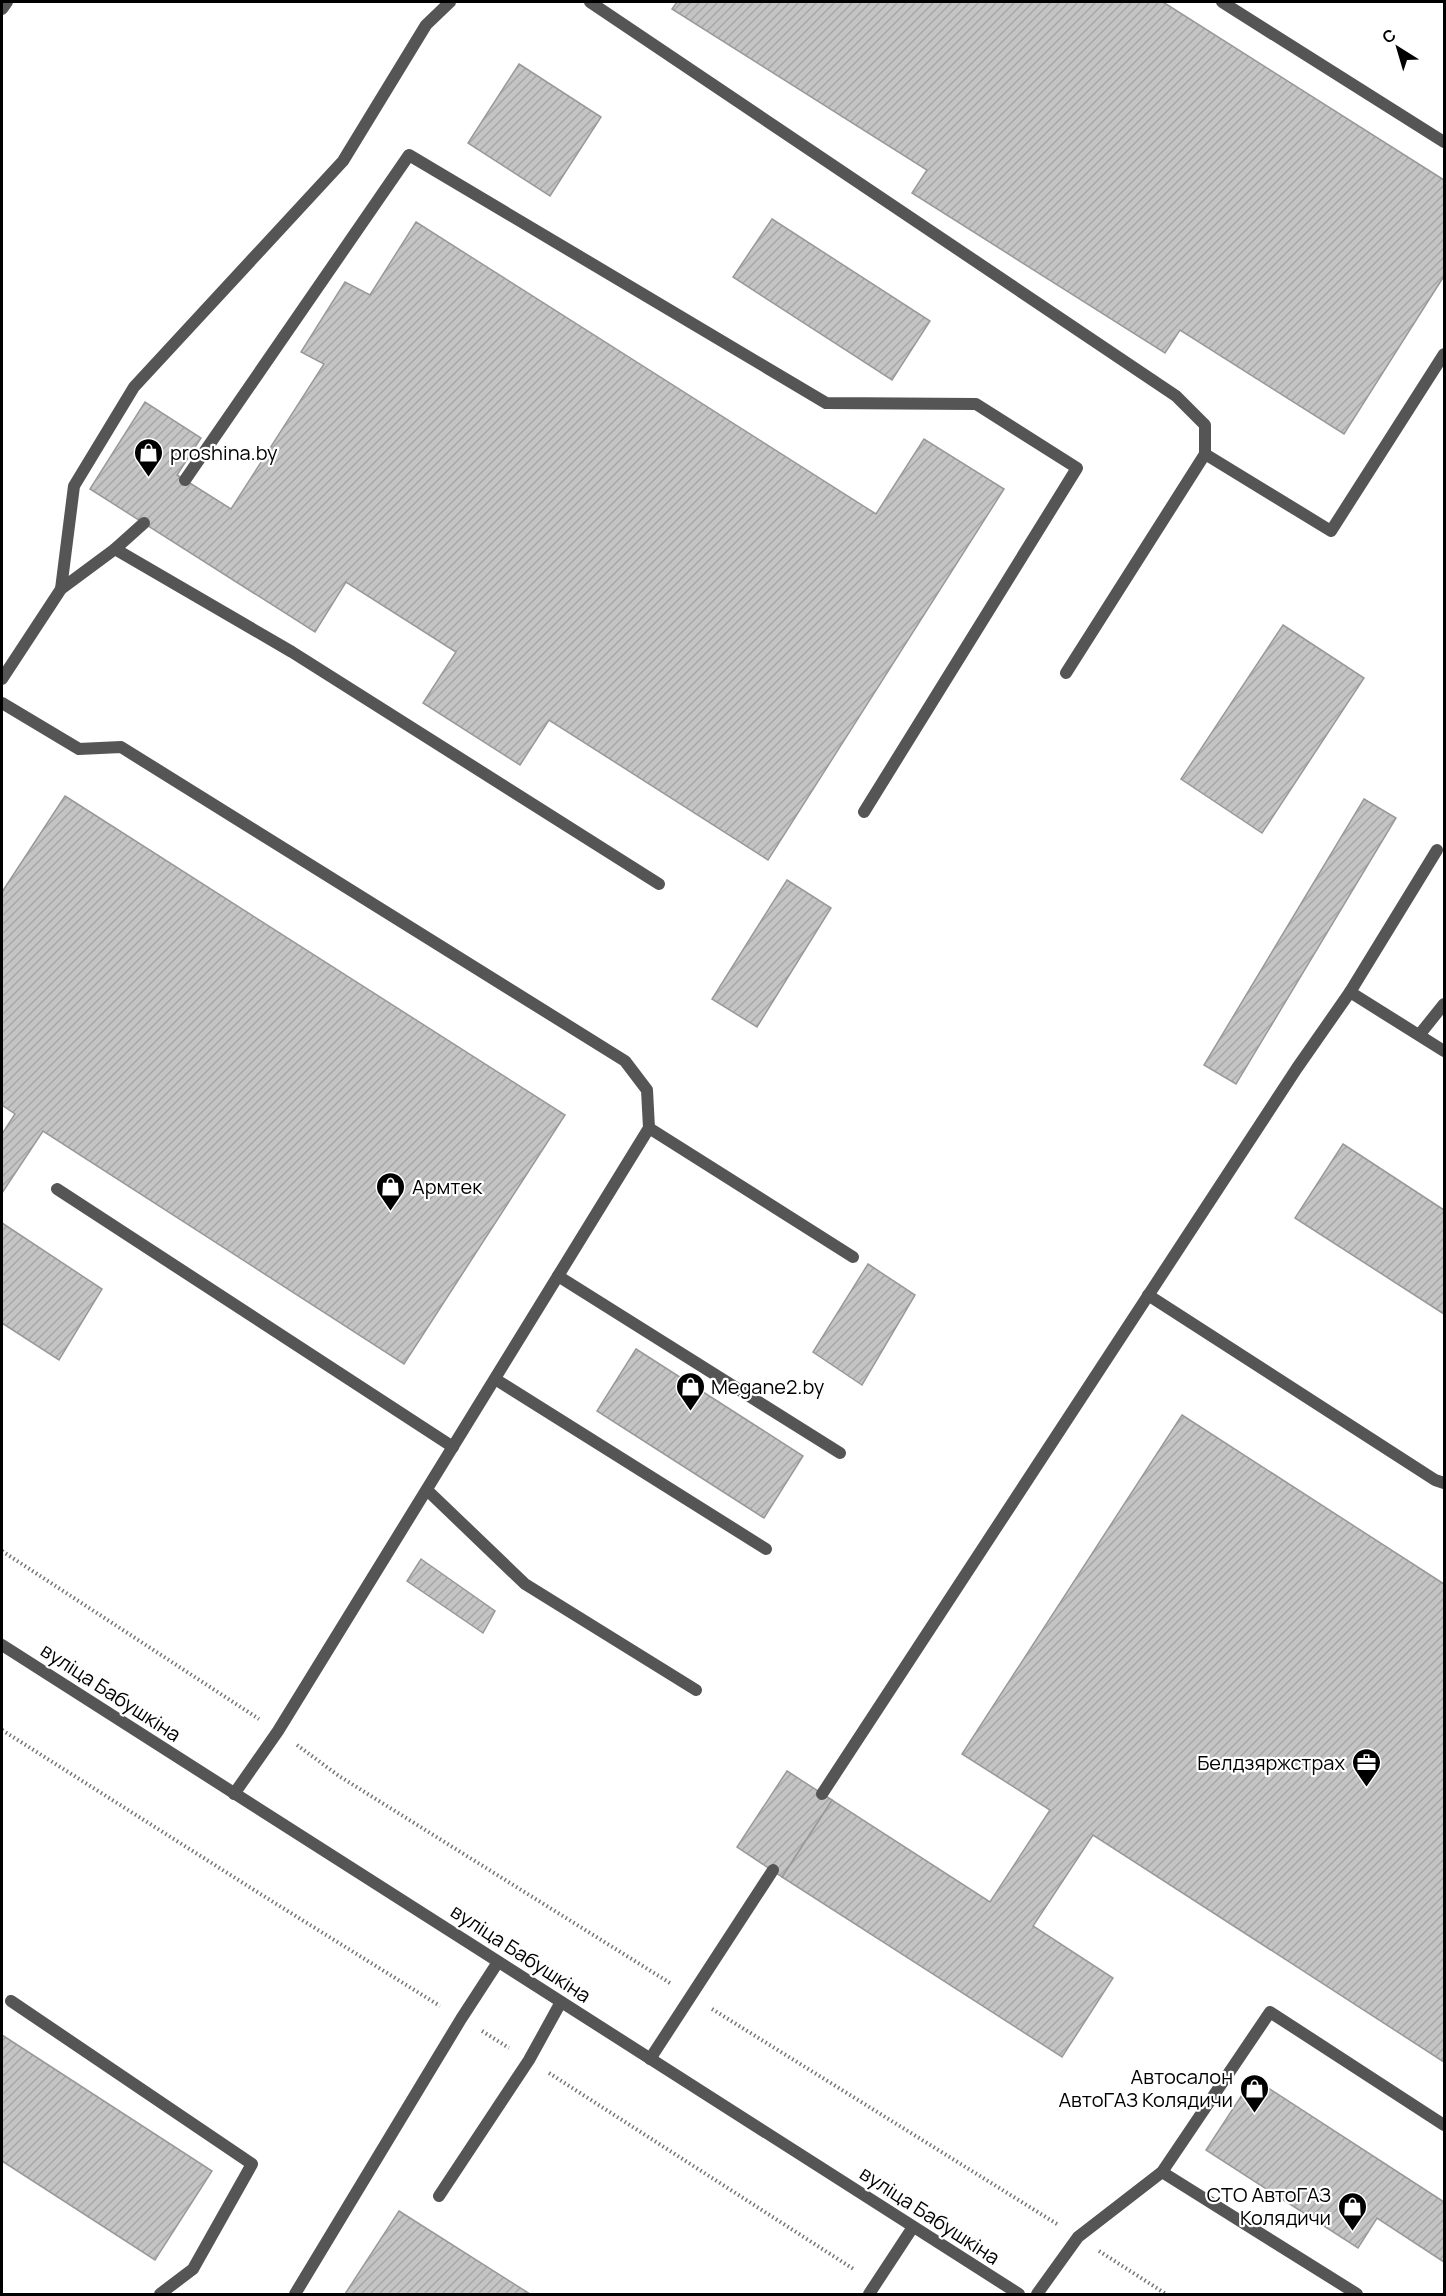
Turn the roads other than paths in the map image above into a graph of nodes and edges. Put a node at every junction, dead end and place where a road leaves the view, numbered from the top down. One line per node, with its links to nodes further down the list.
1 (7, 2): 5 (street)
2 (450, 2): 12 (street)
3 (590, 2): 8 (street)
4 (1222, 2): 6 (street)
5 (2, 9)
6 (1444, 142)
7 (1444, 354): 8 (street)
8 (1205, 454): 13 (street)
9 (185, 480): 16 (street)
10 (144, 523): 11 (street)
11 (115, 549): 12 (street); 18 (street)
12 (61, 589): 14 (street)
13 (1066, 673)
14 (2, 679)
15 (2, 703): 23 (street)
16 (864, 812)
17 (1437, 850): 19 (street)
18 (658, 884)
19 (1350, 992): 21 (street); 27 (street)
20 (1444, 1004): 21 (street)
21 (1420, 1034): 22 (street)
22 (1444, 1051)
23 (650, 1128): 25 (street); 26 (street)
24 (57, 1189): 29 (street)
25 (852, 1257)
26 (558, 1276): 28 (street); 30 (street)
27 (1148, 1295): 31 (street); 37 (street)
28 (495, 1379): 29 (street); 33 (street)
29 (453, 1447): 32 (street)
30 (840, 1453)
31 (1444, 1483)
32 (427, 1490): 35 (street); 36 (street)
33 (766, 1549)
34 (2, 1645): 36 (street, вуліца Бабушкіна)
35 (696, 1690)
36 (234, 1794): 39 (street, вуліца Бабушкіна)
37 (822, 1794)
38 (773, 1870): 42 (street)
39 (498, 1962): 41 (street, вуліца Бабушкіна); 48 (street)
40 (11, 2001): 47 (street)
41 (561, 2002): 42 (street, вуліца Бабушкіна); 45 (street)
42 (650, 2059): 46 (street, вуліца Бабушкіна)
43 (1444, 2125): 44 (street)
44 (1162, 2172): 51 (street); 52 (street)
45 (439, 2196)
46 (913, 2227): 49 (street); 50 (street, вуліца Бабушкіна)
47 (160, 2295)
48 (295, 2295)
49 (869, 2295)
50 (1019, 2295)
51 (1037, 2295)
52 (1357, 2295)

